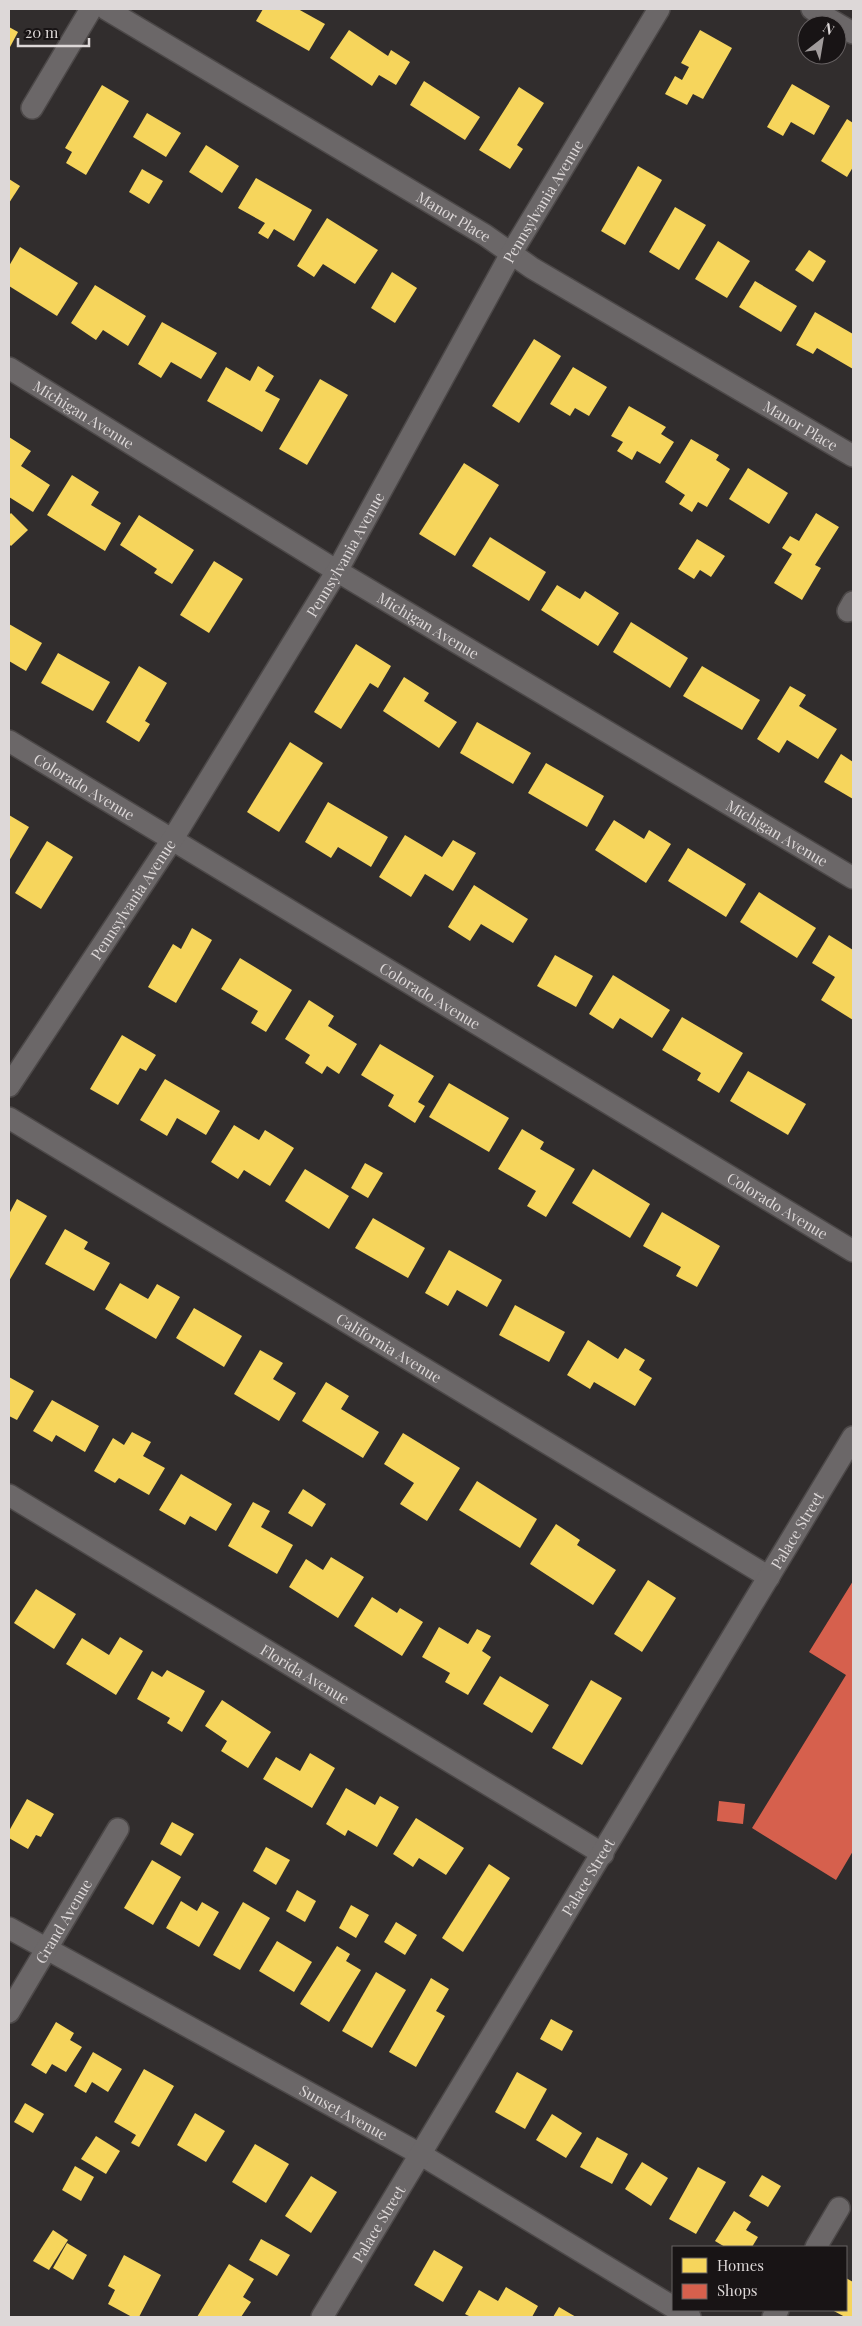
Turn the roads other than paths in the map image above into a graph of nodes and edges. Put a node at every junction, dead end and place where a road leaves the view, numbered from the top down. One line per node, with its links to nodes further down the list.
1 (91, 9): 6 (street)
2 (106, 9): 7 (street, Manor Place)
3 (659, 9): 7 (street, Pennsylvania Avenue)
4 (812, 9): 5 (street)
5 (853, 33)
6 (32, 108)
7 (512, 252): 9 (street, Manor Place); 10 (street, Pennsylvania Avenue)
8 (9, 368): 10 (street, Michigan Avenue)
9 (853, 456)
10 (337, 571): 12 (street, Pennsylvania Avenue); 13 (street, Michigan Avenue)
11 (9, 741): 12 (street, Colorado Avenue)
12 (172, 840): 14 (street, Pennsylvania Avenue); 16 (street, Colorado Avenue)
13 (853, 878)
14 (9, 1086)
15 (9, 1118): 19 (street, California Avenue)
16 (853, 1250)
17 (853, 1437): 19 (street, Palace Street)
18 (9, 1495): 21 (street, Florida Avenue)
19 (769, 1577): 21 (street, Palace Street)
20 (118, 1829): 23 (street, Grand Avenue)
21 (603, 1854): 25 (street, Palace Street)
22 (9, 1928): 23 (street, Sunset Avenue)
23 (46, 1950): 24 (street, Grand Avenue); 25 (street, Sunset Avenue)
24 (9, 2012)
25 (420, 2154): 28 (street, Sunset Avenue); 29 (street, Palace Street)
26 (839, 2208): 27 (street)
27 (817, 2246)
28 (672, 2306)
29 (322, 2317)

